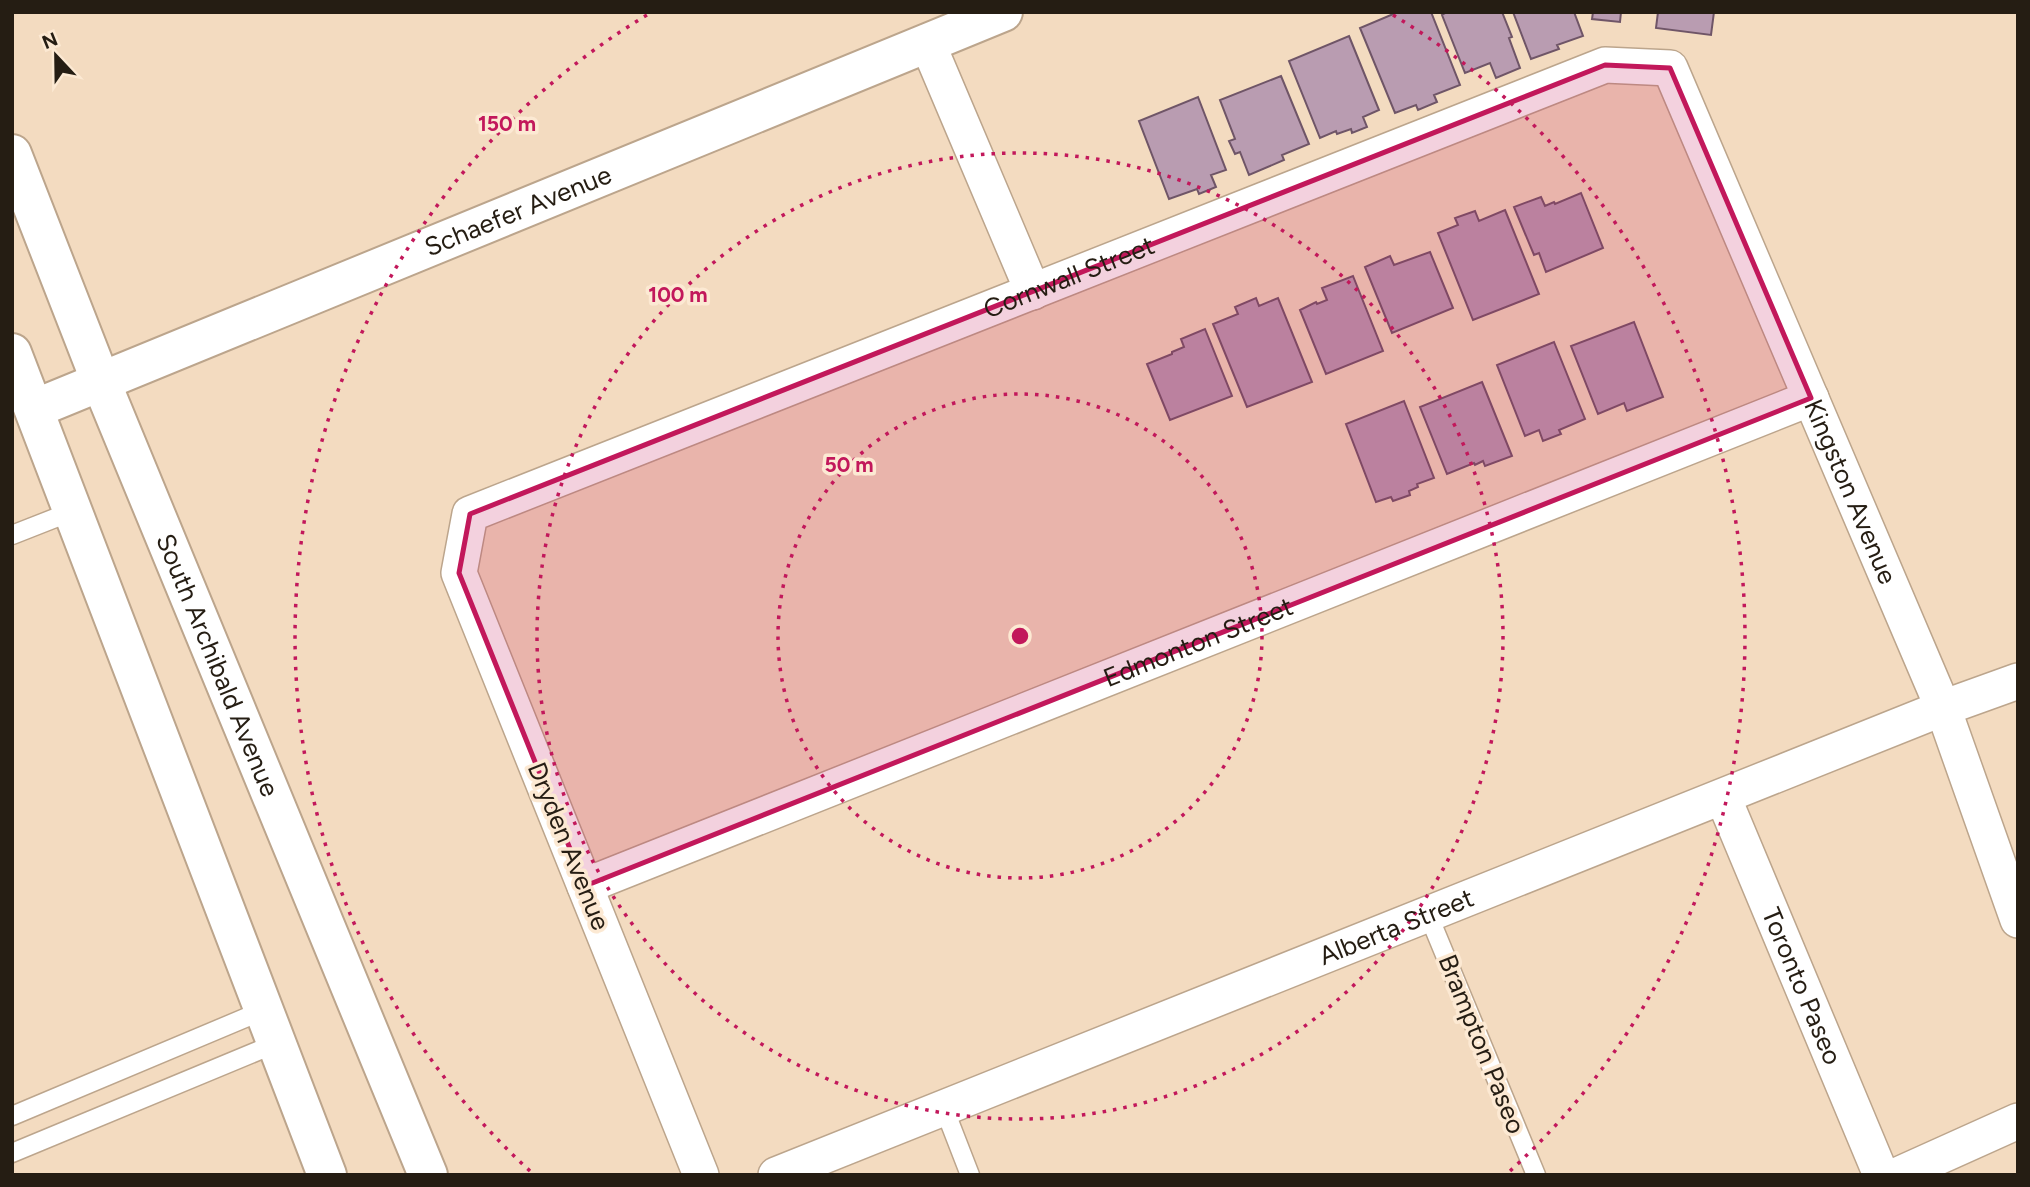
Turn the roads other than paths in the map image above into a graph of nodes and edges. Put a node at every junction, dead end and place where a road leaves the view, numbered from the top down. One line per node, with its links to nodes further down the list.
1 (1003, 12): 2 (main road, Schaefer Avenue)
2 (927, 42): 5 (street); 7 (main road, Schaefer Avenue)
3 (1670, 68): 5 (street, Cornwall Street); 8 (street, Kingston Avenue)
4 (12, 154): 7 (main road, South Archibald Avenue)
5 (1033, 292): 11 (street, Cornwall Street)
6 (14, 361): 9 (main road)
7 (101, 382): 9 (main road, Schaefer Avenue); 25 (main road, South Archibald Avenue)
8 (1811, 398): 14 (street, Kingston Avenue); 16 (street, Edmonton Street)
9 (34, 409): 10 (main road)
10 (73, 511): 12 (lane); 19 (main road)
11 (470, 514): 16 (street, Dryden Avenue)
12 (12, 536)
13 (2018, 681): 14 (street, Alberta Street)
14 (1943, 708): 15 (street, Alberta Street); 18 (street, Kingston Avenue)
15 (1723, 797): 17 (street, Alberta Street); 30 (street, Toronto Paseo)
16 (585, 886): 26 (street, Dryden Avenue)
17 (1428, 914): 20 (street, Alberta Street); 29 (lane, Brampton Paseo)
18 (2018, 920)
19 (270, 1027): 21 (lane); 23 (lane); 24 (main road)
20 (944, 1108): 27 (street, Alberta Street); 28 (lane)
21 (12, 1116)
22 (2018, 1122): 31 (street)
23 (12, 1153)
24 (327, 1175)
25 (428, 1175)
26 (701, 1175)
27 (776, 1175)
28 (970, 1175)
29 (1535, 1175)
30 (1881, 1175)
31 (1898, 1175)

